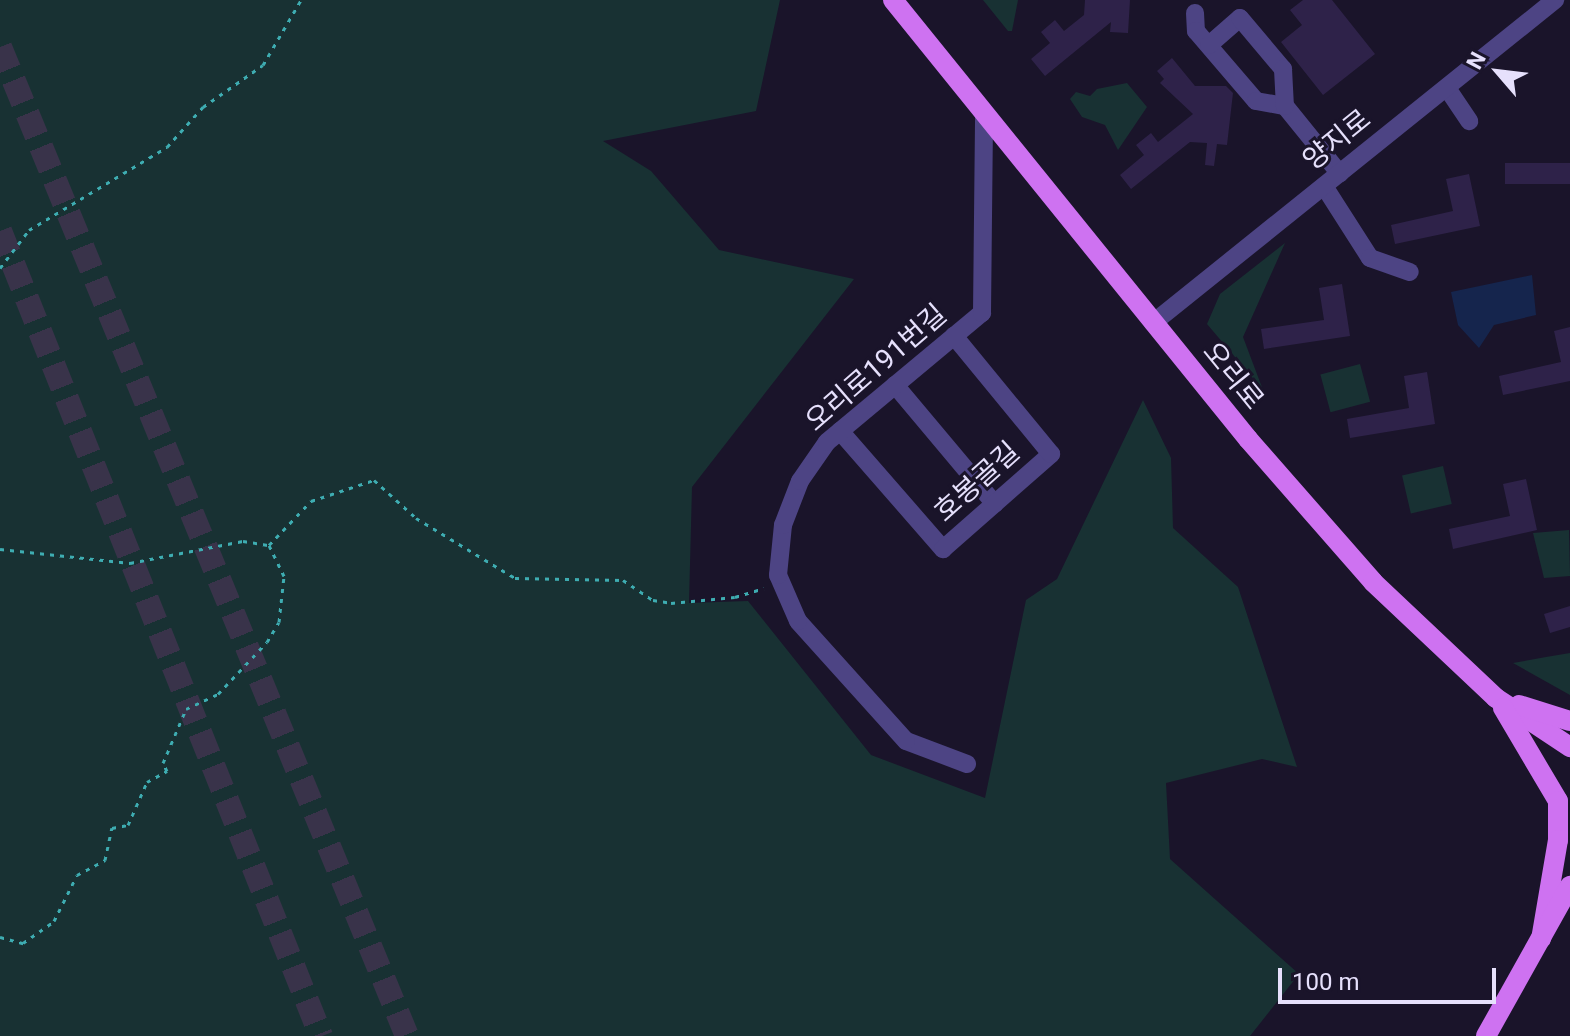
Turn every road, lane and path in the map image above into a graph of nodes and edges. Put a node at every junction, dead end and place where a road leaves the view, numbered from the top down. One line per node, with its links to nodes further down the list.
1 (301, 0): 12 (path)
2 (893, 0): 8 (main road, 오리로)
3 (1555, 0): 6 (street, 양지로)
4 (1195, 13): 5 (street)
5 (1209, 45): 7 (street); 7 (street)
6 (1447, 88): 9 (street); 10 (street, 양지로)
7 (1285, 106): 10 (street)
8 (984, 114): 14 (main road, 오리로); 15 (street, 오리로191번길)
9 (1469, 121)
10 (1340, 174): 11 (street, 양지로)
11 (1324, 186): 13 (street); 14 (street, 양지로)
12 (0, 268)
13 (1410, 272)
14 (1153, 323): 22 (main road, 오리로)
15 (954, 336): 16 (street, 오리로191번길); 18 (street, 호봉골길)
16 (895, 385): 17 (street, 오리로191번길); 18 (street)
17 (840, 431): 18 (street, 호봉골길); 21 (street, 오리로191번길)
18 (995, 504)
19 (269, 545): 20 (path); 21 (path); 28 (path)
20 (0, 549)
21 (778, 575): 25 (street, 오리로191번길)
22 (1496, 698): 23 (main road); 24 (main road, 오리로); 29 (main road)
23 (1570, 721)
24 (1570, 747)
25 (967, 764)
26 (1570, 886): 29 (main road)
27 (1570, 912): 29 (main road)
28 (0, 937)
29 (1541, 939): 30 (main road)
30 (1486, 1036)

